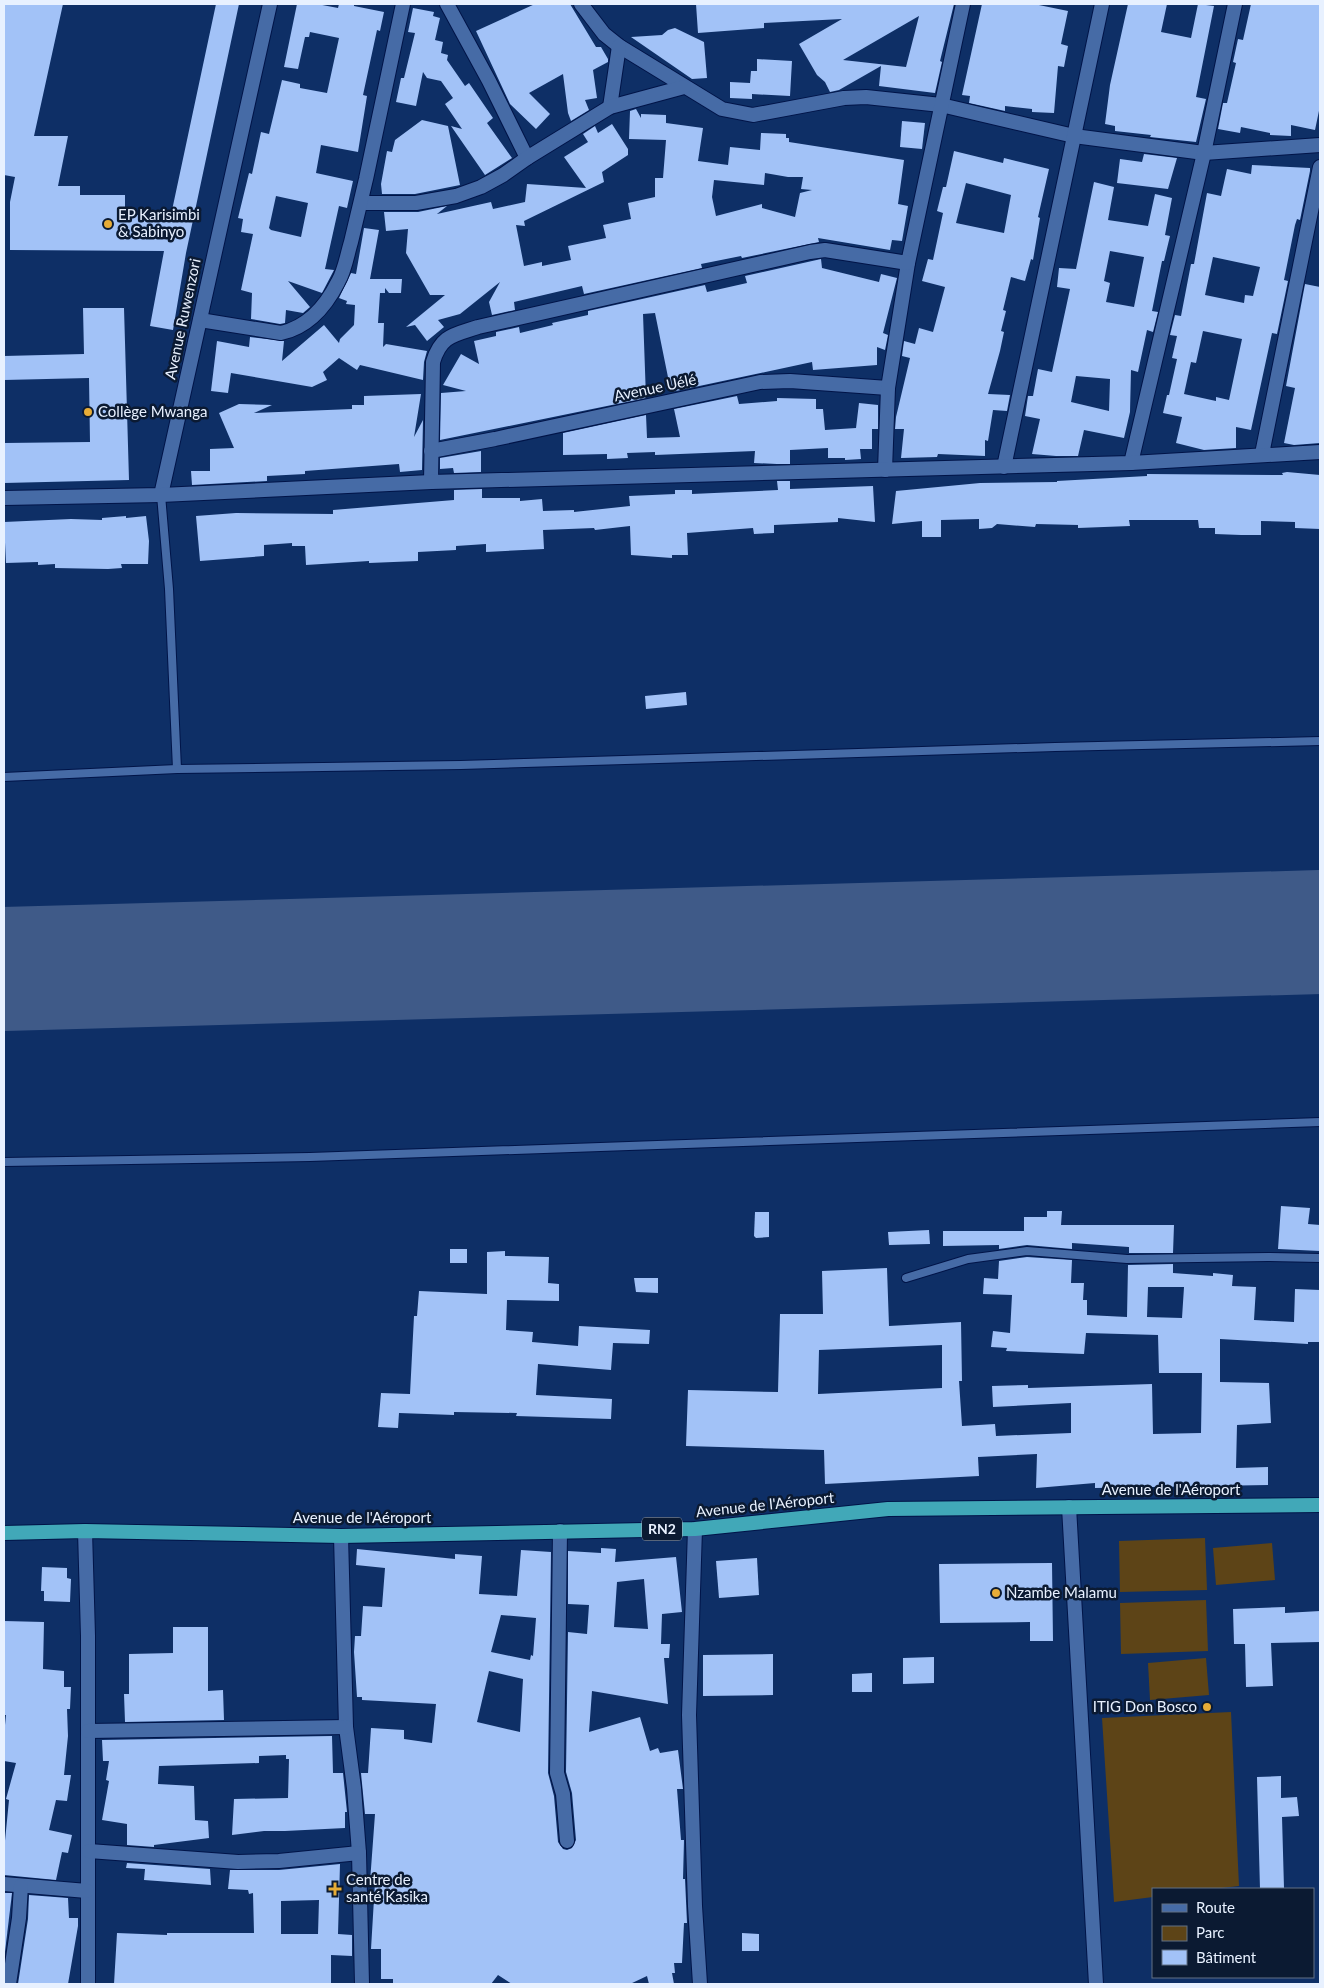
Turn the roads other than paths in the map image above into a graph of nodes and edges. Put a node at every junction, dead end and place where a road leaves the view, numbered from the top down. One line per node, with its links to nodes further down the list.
1 (270, 4): 19 (street, Avenue Ruwenzori)
2 (403, 4): 17 (street)
3 (447, 4): 15 (street)
4 (581, 4): 8 (street)
5 (962, 4): 10 (street)
6 (1102, 4): 12 (street)
7 (1235, 4): 14 (street)
8 (619, 46): 9 (street); 11 (street)
9 (684, 87): 10 (street); 11 (street)
10 (941, 105): 12 (street); 18 (street)
11 (610, 107): 15 (street)
12 (1074, 136): 14 (street); 25 (street)
13 (1320, 145): 14 (street)
14 (1204, 153): 24 (street)
15 (527, 158): 17 (street)
16 (1320, 167): 23 (street)
17 (361, 203): 19 (street)
18 (908, 262): 20 (street); 21 (street)
19 (200, 320): 28 (street, Avenue Ruwenzori)
20 (888, 388): 21 (street, Avenue Uélé); 26 (street)
21 (431, 451): 27 (street)
22 (1320, 452): 23 (street)
23 (1262, 454): 24 (street)
24 (1131, 463): 25 (street)
25 (1004, 467): 26 (street)
26 (885, 470): 27 (street)
27 (431, 482): 28 (street)
28 (161, 495): 29 (street); 31 (lane)
29 (4, 498)
30 (1320, 741): 31 (lane)
31 (177, 769): 32 (lane)
32 (4, 777)
33 (1320, 1122): 34 (lane)
34 (4, 1162)
35 (1320, 1258): 36 (lane)
36 (906, 1278)
37 (1320, 1505): 38 (highway, Avenue de l'Aéroport / RN2)
38 (1069, 1507): 39 (highway, Avenue de l'Aéroport / RN2); 57 (street)
39 (695, 1529): 41 (highway, Avenue de l'Aéroport / RN2); 56 (street)
40 (85, 1531): 42 (highway, Avenue de l'Aéroport / RN2); 43 (highway, Avenue de l'Aéroport / RN2); 45 (street)
41 (560, 1531): 43 (highway, Avenue de l'Aéroport / RN2); 46 (street)
42 (4, 1533)
43 (342, 1536): 44 (street)
44 (346, 1727): 45 (street); 48 (street)
45 (88, 1731): 47 (street)
46 (567, 1841)
47 (89, 1851): 48 (street); 51 (street)
48 (359, 1852): 52 (street)
49 (4, 1884): 50 (street)
50 (21, 1886): 51 (street); 53 (street)
51 (88, 1891): 54 (street)
52 (362, 1979): 55 (street)
53 (9, 1984)
54 (88, 1984)
55 (374, 1984)
56 (700, 1984)
57 (1096, 1984)

